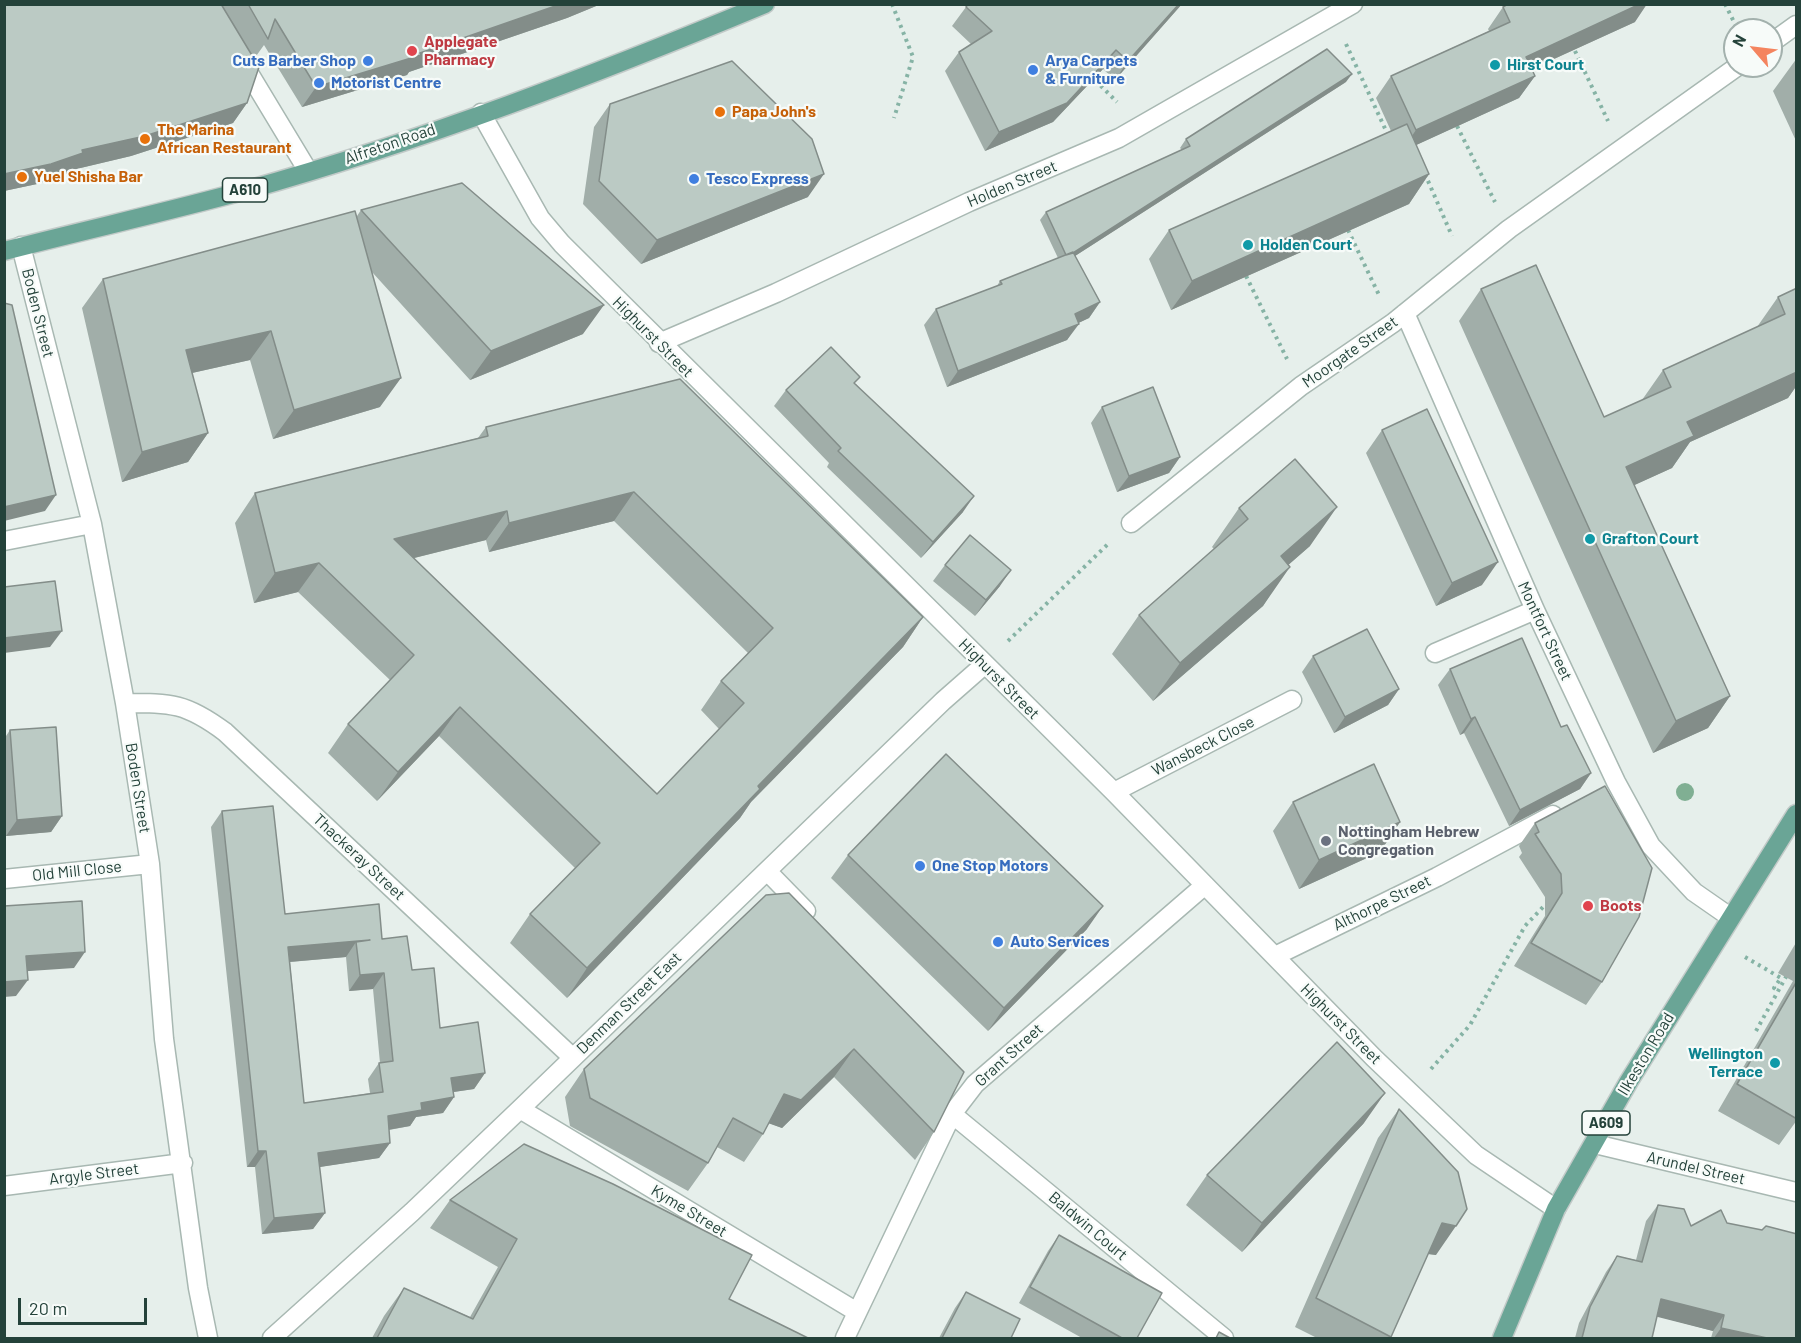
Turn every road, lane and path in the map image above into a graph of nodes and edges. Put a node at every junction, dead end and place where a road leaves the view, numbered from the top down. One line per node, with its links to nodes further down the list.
1 (765, 4): 13 (main road, Alfreton Road / A610)
2 (892, 4): 14 (path)
3 (1353, 4): 15 (street, Holden Street)
4 (1725, 4): 5 (path)
5 (1732, 18)
6 (1797, 25): 7 (street)
7 (1783, 35)
8 (231, 44): 19 (street)
9 (1575, 51): 18 (path)
10 (1351, 55): 17 (path)
11 (1084, 69): 15 (path)
12 (1723, 76): 18 (street, Moorgate Street)
13 (481, 113): 19 (main road, Alfreton Road / A610); 27 (street, Highurst Street)
14 (894, 118)
15 (1140, 126): 27 (street, Holden Street)
16 (1457, 126): 21 (path)
17 (1390, 140)
18 (1621, 147): 21 (street, Moorgate Street)
19 (308, 171): 23 (main road, Alfreton Road / A610)
20 (1424, 173): 24 (path)
21 (1509, 229): 24 (street, Moorgate Street)
22 (1348, 230): 26 (path)
23 (13, 248): 30 (street, Boden Street)
24 (1464, 265): 26 (street, Moorgate Street)
25 (1246, 276): 28 (path)
26 (1399, 318): 28 (street, Moorgate Street); 32 (street, Montfort Street)
27 (659, 343): 34 (street, Highurst Street)
28 (1301, 386): 29 (street, Moorgate Street)
29 (1131, 523): 34 (path)
30 (92, 524): 31 (street); 36 (street, Boden Street)
31 (4, 541)
32 (1534, 610): 33 (street); 37 (street, Montfort Street)
33 (1435, 653)
34 (984, 665): 38 (street, Highurst Street); 43 (street, Denman Street East)
35 (1292, 700): 38 (street, Wansbeck Close)
36 (125, 703): 42 (street, Boden Street); 54 (street, Thackeray Street)
37 (1616, 782): 39 (street); 47 (street, Montfort Street)
38 (1114, 792): 45 (street, Highurst Street)
39 (1595, 793)
40 (1574, 804): 49 (street, Althorpe Street)
41 (1797, 814): 47 (main road, Ilkeston Road / A609)
42 (150, 864): 44 (street, Old Mill Close); 61 (street, Boden Street)
43 (767, 871): 48 (street); 54 (street, Denman Street East)
44 (4, 879)
45 (1205, 885): 49 (street, Highurst Street); 56 (street, Grant Street)
46 (1544, 906): 57 (path)
47 (1730, 917): 60 (main road, Ilkeston Road / A609)
48 (817, 922)
49 (1275, 956): 57 (street, Highurst Street)
50 (1790, 970): 52 (path)
51 (1777, 976): 52 (path)
52 (1779, 991): 53 (path)
53 (1756, 1031)
54 (572, 1057): 58 (street, Denman Street East)
55 (958, 1067): 56 (street)
56 (975, 1084): 59 (street, Grant Street)
57 (1410, 1092): 64 (street, Highurst Street)
58 (520, 1109): 65 (street, Kyme Street); 67 (street, Denman Street East)
59 (952, 1114): 65 (street, Grant Street); 69 (street, Baldwin Court)
60 (1594, 1144): 63 (street, Arundel Street); 64 (main road, Ilkeston Road / A609)
61 (183, 1163): 62 (street, Argyle Street); 66 (street, Boden Street)
62 (4, 1186)
63 (1797, 1192)
64 (1556, 1209): 70 (main road, Ilkeston Road / A609)
65 (857, 1312): 68 (street, Grant Street)
66 (208, 1338)
67 (272, 1338)
68 (845, 1338)
69 (1224, 1338)
70 (1502, 1338)

